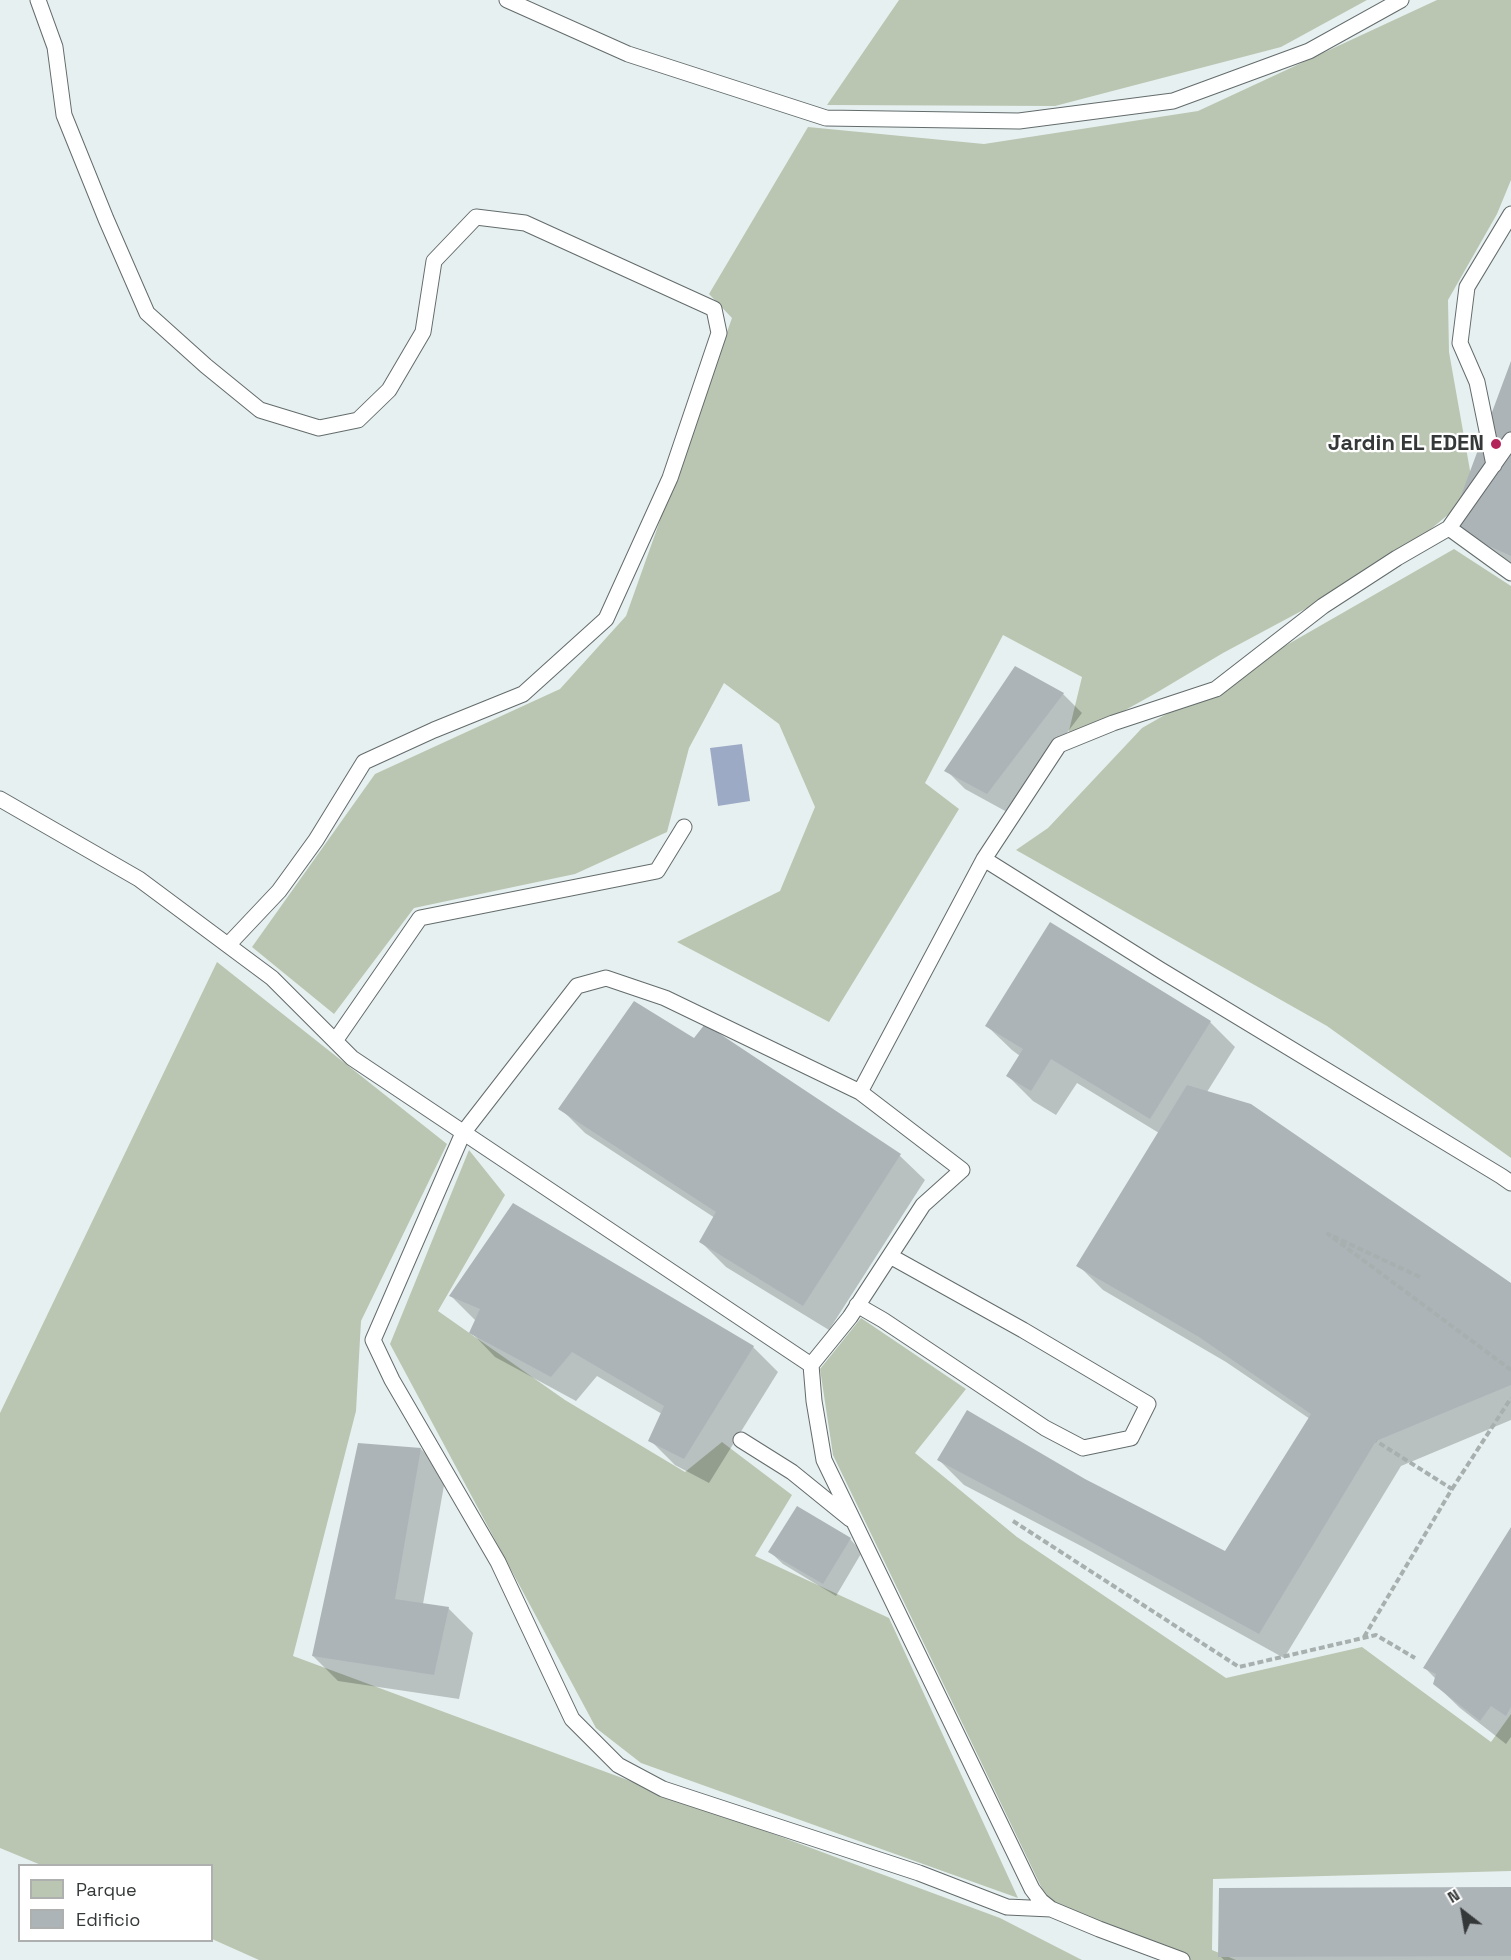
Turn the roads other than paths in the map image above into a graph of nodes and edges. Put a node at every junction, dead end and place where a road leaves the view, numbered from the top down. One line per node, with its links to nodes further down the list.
1 (38, 0): 12 (lane)
2 (507, 0): 3 (lane)
3 (1401, 0)
4 (1511, 214): 6 (lane)
5 (1511, 440): 6 (lane)
6 (1494, 465): 7 (lane)
7 (1449, 528): 8 (lane); 11 (lane)
8 (1511, 573)
9 (0, 799): 12 (lane)
10 (684, 827): 13 (lane)
11 (984, 859): 14 (lane); 16 (lane)
12 (228, 945): 13 (lane)
13 (335, 1041): 15 (lane)
14 (860, 1092): 15 (lane); 17 (lane)
15 (463, 1133): 19 (lane); 22 (lane)
16 (1511, 1184)
17 (890, 1256): 18 (lane); 18 (lane)
18 (857, 1305): 19 (lane)
19 (811, 1365): 21 (lane)
20 (741, 1440): 21 (lane)
21 (856, 1523): 22 (lane)
22 (1051, 1909): 23 (lane)
23 (1182, 1960)

